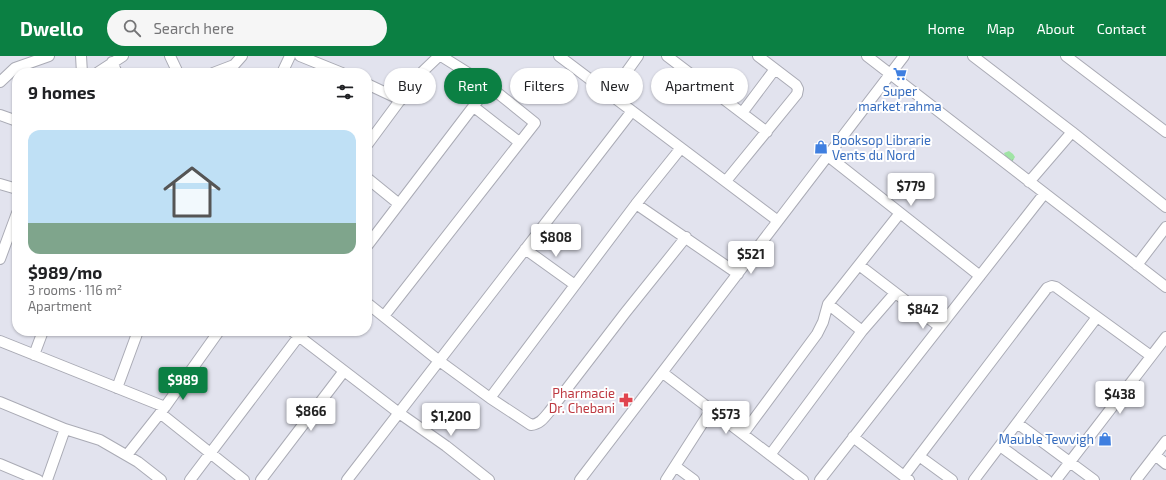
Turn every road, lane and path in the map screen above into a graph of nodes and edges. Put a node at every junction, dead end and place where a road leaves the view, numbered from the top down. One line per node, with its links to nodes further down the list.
1 (49, 56): 19 (street)
2 (80, 56): 20 (street)
3 (122, 56): 18 (street)
4 (170, 56): 23 (street)
5 (242, 56): 24 (street)
6 (290, 56): 25 (street)
7 (300, 56): 26 (street)
8 (440, 56): 27 (street); 28 (street)
9 (559, 56): 33 (street)
10 (638, 56): 29 (street)
11 (667, 56): 43 (street)
12 (758, 56): 30 (street)
13 (867, 56): 32 (street)
14 (904, 56): 32 (street)
15 (973, 56): 17 (street)
16 (1066, 56): 48 (street)
17 (985, 59): 47 (street)
18 (112, 62): 21 (street); 22 (street)
19 (15, 68)
20 (81, 68)
21 (103, 68)
22 (115, 68)
23 (176, 68)
24 (226, 68)
25 (284, 68)
26 (330, 68)
27 (427, 68)
28 (460, 68)
29 (629, 68)
30 (775, 69): 43 (street); 46 (street)
31 (12, 71): 34 (street)
32 (890, 74): 52 (street); 55 (street)
33 (586, 77)
34 (0, 82)
35 (372, 86): 36 (street)
36 (384, 92)
37 (502, 96): 50 (street)
38 (398, 104): 49 (street)
39 (476, 104): 41 (street)
40 (622, 104): 42 (street)
41 (474, 107): 50 (street); 59 (street)
42 (632, 111): 51 (street); 68 (street)
43 (742, 113): 46 (street)
44 (0, 114): 45 (street)
45 (12, 120)
46 (767, 132): 53 (street)
47 (1072, 132): 55 (street); 61 (street)
48 (1166, 132)
49 (372, 135)
50 (519, 142): 79 (street)
51 (681, 148): 53 (street); 60 (street)
52 (828, 156): 62 (street); 63 (street)
53 (726, 181): 63 (street)
54 (372, 182): 59 (street)
55 (1029, 182): 58 (street)
56 (0, 184): 57 (street)
57 (12, 188)
58 (1044, 194): 71 (street); 73 (street)
59 (399, 204): 67 (street)
60 (636, 204): 66 (street); 74 (street)
61 (1166, 207)
62 (900, 213): 70 (street); 73 (street)
63 (778, 221): 72 (street)
64 (12, 227): 69 (street)
65 (1166, 227): 71 (street)
66 (686, 237): 72 (street); 96 (street)
67 (372, 239)
68 (525, 249): 74 (street); 92 (street)
69 (0, 259)
70 (859, 265): 76 (street); 77 (street)
71 (1137, 265): 75 (street)
72 (738, 274): 94 (street)
73 (980, 276): 81 (street)
74 (575, 285): 96 (street)
75 (1166, 287)
76 (895, 293): 81 (street); 82 (street)
77 (828, 304): 82 (street); 103 (street)
78 (372, 307): 79 (street)
79 (384, 316): 92 (street)
80 (1097, 316): 91 (street); 101 (street); 111 (street)
81 (940, 327): 104 (street)
82 (862, 331): 109 (street)
83 (41, 336): 90 (street)
84 (134, 336): 95 (street)
85 (215, 336): 98 (street)
86 (296, 336): 107 (street)
87 (302, 336): 93 (street)
88 (1165, 340): 91 (street)
89 (0, 341): 90 (street)
90 (34, 354): 95 (street)
91 (1152, 356): 112 (street)
92 (438, 360): 96 (street); 100 (street)
93 (344, 371): 100 (street); 122 (street)
94 (663, 373): 99 (street); 125 (street)
95 (116, 388): 98 (street)
96 (490, 398)
97 (0, 402): 102 (street)
98 (162, 410): 107 (street); 108 (street)
99 (711, 410): 103 (street); 115 (street)
100 (399, 413): 123 (street); 124 (street)
101 (1017, 422): 106 (street); 112 (street)
102 (65, 429): 108 (street); 119 (street)
103 (743, 434): 109 (street)
104 (853, 437): 116 (street); 129 (street)
105 (1166, 441): 110 (street)
106 (1000, 446): 131 (street); 132 (street)
107 (211, 453): 120 (street); 121 (street)
108 (128, 455): 117 (street)
109 (770, 455): 128 (street)
110 (1155, 455): 114 (street); 135 (street)
111 (920, 456): 116 (street); 130 (street)
112 (1070, 462): 133 (street); 134 (street)
113 (0, 464): 118 (street)
114 (1166, 464)
115 (675, 466): 126 (street); 127 (street)
116 (907, 478)
117 (158, 479)
118 (38, 480)
119 (47, 480)
120 (190, 480)
121 (244, 480)
122 (261, 480)
123 (347, 480)
124 (489, 480)
125 (580, 480)
126 (666, 480)
127 (694, 480)
128 (803, 480)
129 (820, 480)
130 (952, 480)
131 (974, 480)
132 (1047, 480)
133 (1056, 480)
134 (1094, 480)
135 (1136, 480)

